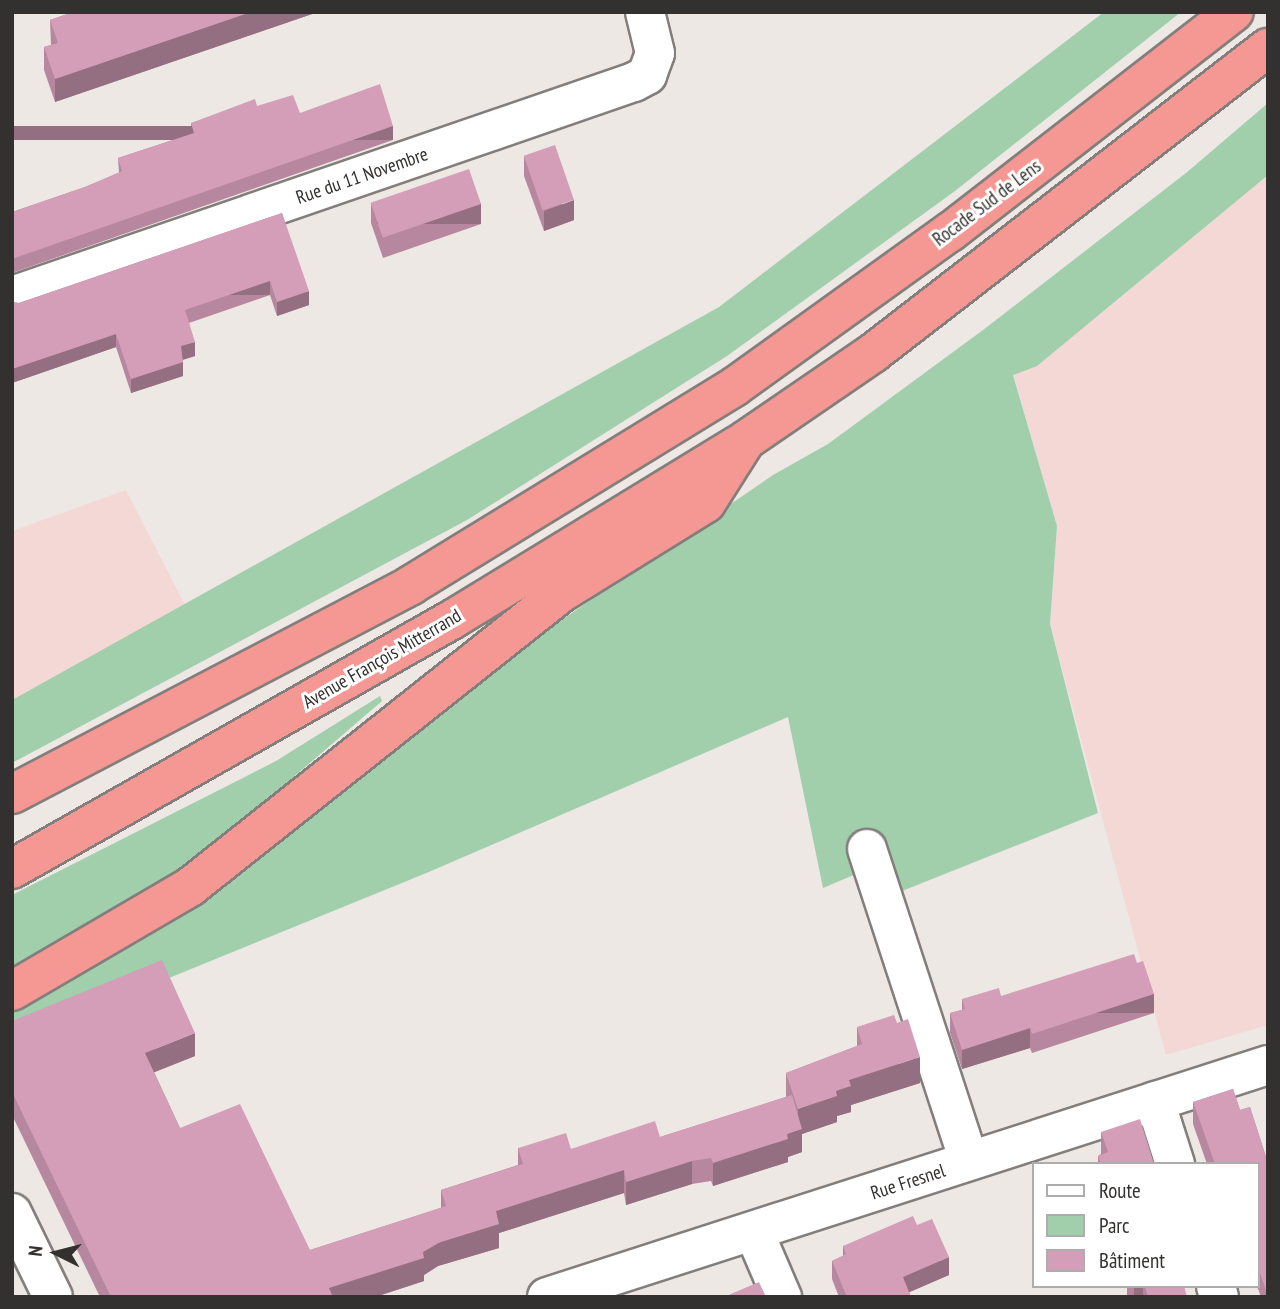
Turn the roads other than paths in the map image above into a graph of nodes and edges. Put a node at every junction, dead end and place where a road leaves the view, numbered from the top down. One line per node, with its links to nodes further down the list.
1 (645, 12): 4 (street, Rue du 11 Novembre)
2 (1234, 12): 6 (highway, Rocade Sud de Lens)
3 (1268, 48): 5 (highway, Avenue François Mitterrand)
4 (12, 296)
5 (746, 440): 8 (highway, Avenue François Mitterrand); 9 (highway)
6 (12, 794)
7 (867, 849): 12 (street)
8 (12, 869)
9 (12, 991)
10 (1268, 1065): 11 (street, Rue Fresnel)
11 (1155, 1101): 12 (street, Rue Fresnel); 13 (street)
12 (970, 1161): 15 (street, Rue Fresnel)
13 (1174, 1162)
14 (12, 1213): 16 (street)
15 (754, 1232): 17 (street, Rue Fresnel); 18 (street)
16 (53, 1297)
17 (547, 1297)
18 (782, 1297)

